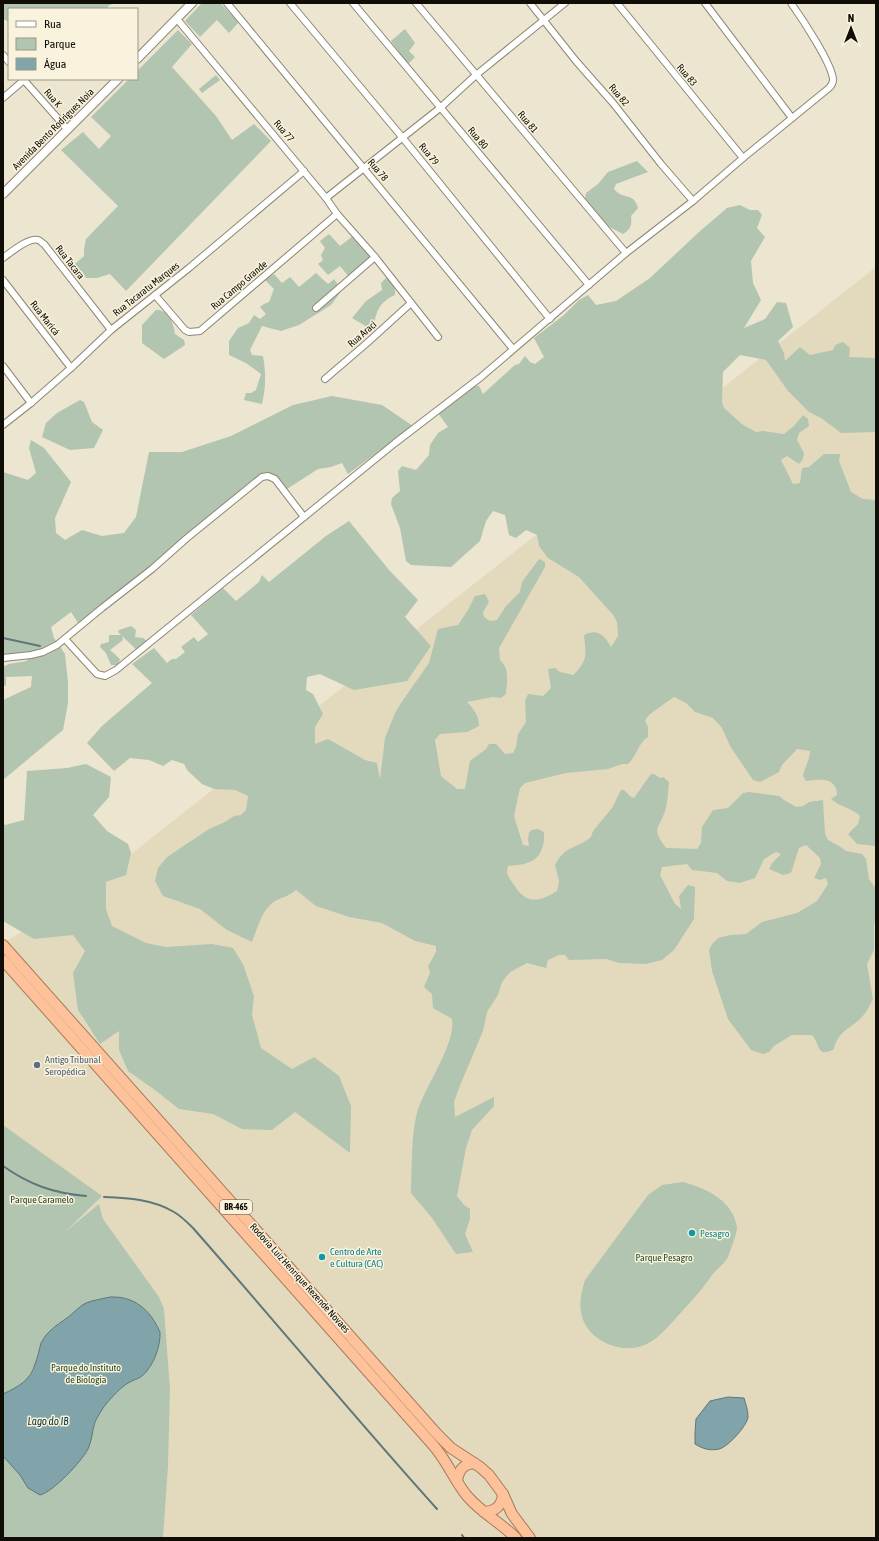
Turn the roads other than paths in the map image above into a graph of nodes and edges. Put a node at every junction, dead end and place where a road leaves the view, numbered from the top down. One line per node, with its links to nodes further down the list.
1 (192, 3): 11 (street)
2 (227, 3): 23 (street, Rua 78)
3 (290, 3): 21 (street, Rua 79)
4 (353, 3): 18 (street, Rua 80)
5 (416, 3): 14 (street, Rua 81)
6 (530, 3): 12 (street, Rua 82)
7 (565, 3): 12 (street)
8 (617, 3): 22 (street, Rua 83)
9 (705, 3): 19 (street)
10 (791, 3): 19 (street)
11 (177, 19): 13 (street); 24 (street, Rua 77)
12 (544, 20): 14 (street); 27 (street, Rua 82)
13 (138, 58)
14 (476, 75): 18 (street); 29 (street, Rua 81)
15 (23, 80): 17 (street); 20 (street, Rua K)
16 (117, 80): 20 (street, Avenida Bento Rodrigues Noia)
17 (3, 98)
18 (440, 108): 21 (street); 33 (street, Rua 80)
19 (792, 118): 22 (street)
20 (68, 130): 25 (street, Avenida Bento Rodrigues Noia)
21 (402, 137): 23 (street); 37 (street, Rua 79)
22 (743, 158): 27 (street)
23 (364, 167): 26 (street); 40 (street, Rua 78)
24 (304, 171): 26 (street, Rua 77); 34 (street, Rua Tacaratu Marques)
25 (3, 194)
26 (326, 198): 28 (street, Rua 77)
27 (693, 201): 29 (street)
28 (337, 214): 30 (street, Rua 77); 34 (street, Rua Campo Grande)
29 (626, 253): 33 (street)
30 (375, 257): 35 (street, Rua 77); 36 (street)
31 (3, 258): 38 (street, Rua Tacara)
32 (3, 280): 42 (street, Rua Maricá)
33 (589, 285): 37 (street)
34 (155, 295): 38 (street, Rua Tacaratu Marques)
35 (410, 303): 39 (street, Rua 77); 43 (street, Rua Araci)
36 (316, 308)
37 (550, 319): 40 (street)
38 (111, 330): 42 (street, Rua Tacaratu Marques)
39 (438, 336)
40 (514, 350): 46 (street)
41 (3, 366): 44 (street)
42 (71, 368): 44 (street, Rua Tacaratu Marques)
43 (325, 378)
44 (31, 403): 45 (street, Rua Tacaratu Marques)
45 (3, 425)
46 (304, 517): 47 (street); 47 (street)
47 (65, 639): 48 (street)
48 (3, 658)
49 (3, 946): 51 (highway, Rodovia Luiz Henrique Rezende Novaes / BR-465)
50 (3, 960): 52 (highway, Rodovia Luiz Henrique Rezende Novaes / BR-465)
51 (474, 1463): 52 (highway); 53 (highway, Rodovia Luiz Henrique Rezende Novaes / BR-465)
52 (457, 1480): 54 (highway, Rodovia Luiz Henrique Rezende Novaes / BR-465)
53 (503, 1494): 54 (highway); 56 (highway, Rodovia Luiz Henrique Rezende Novaes / BR-465)
54 (484, 1512): 55 (highway, Rodovia Luiz Henrique Rezende Novaes / BR-465)
55 (516, 1538)
56 (530, 1538)

